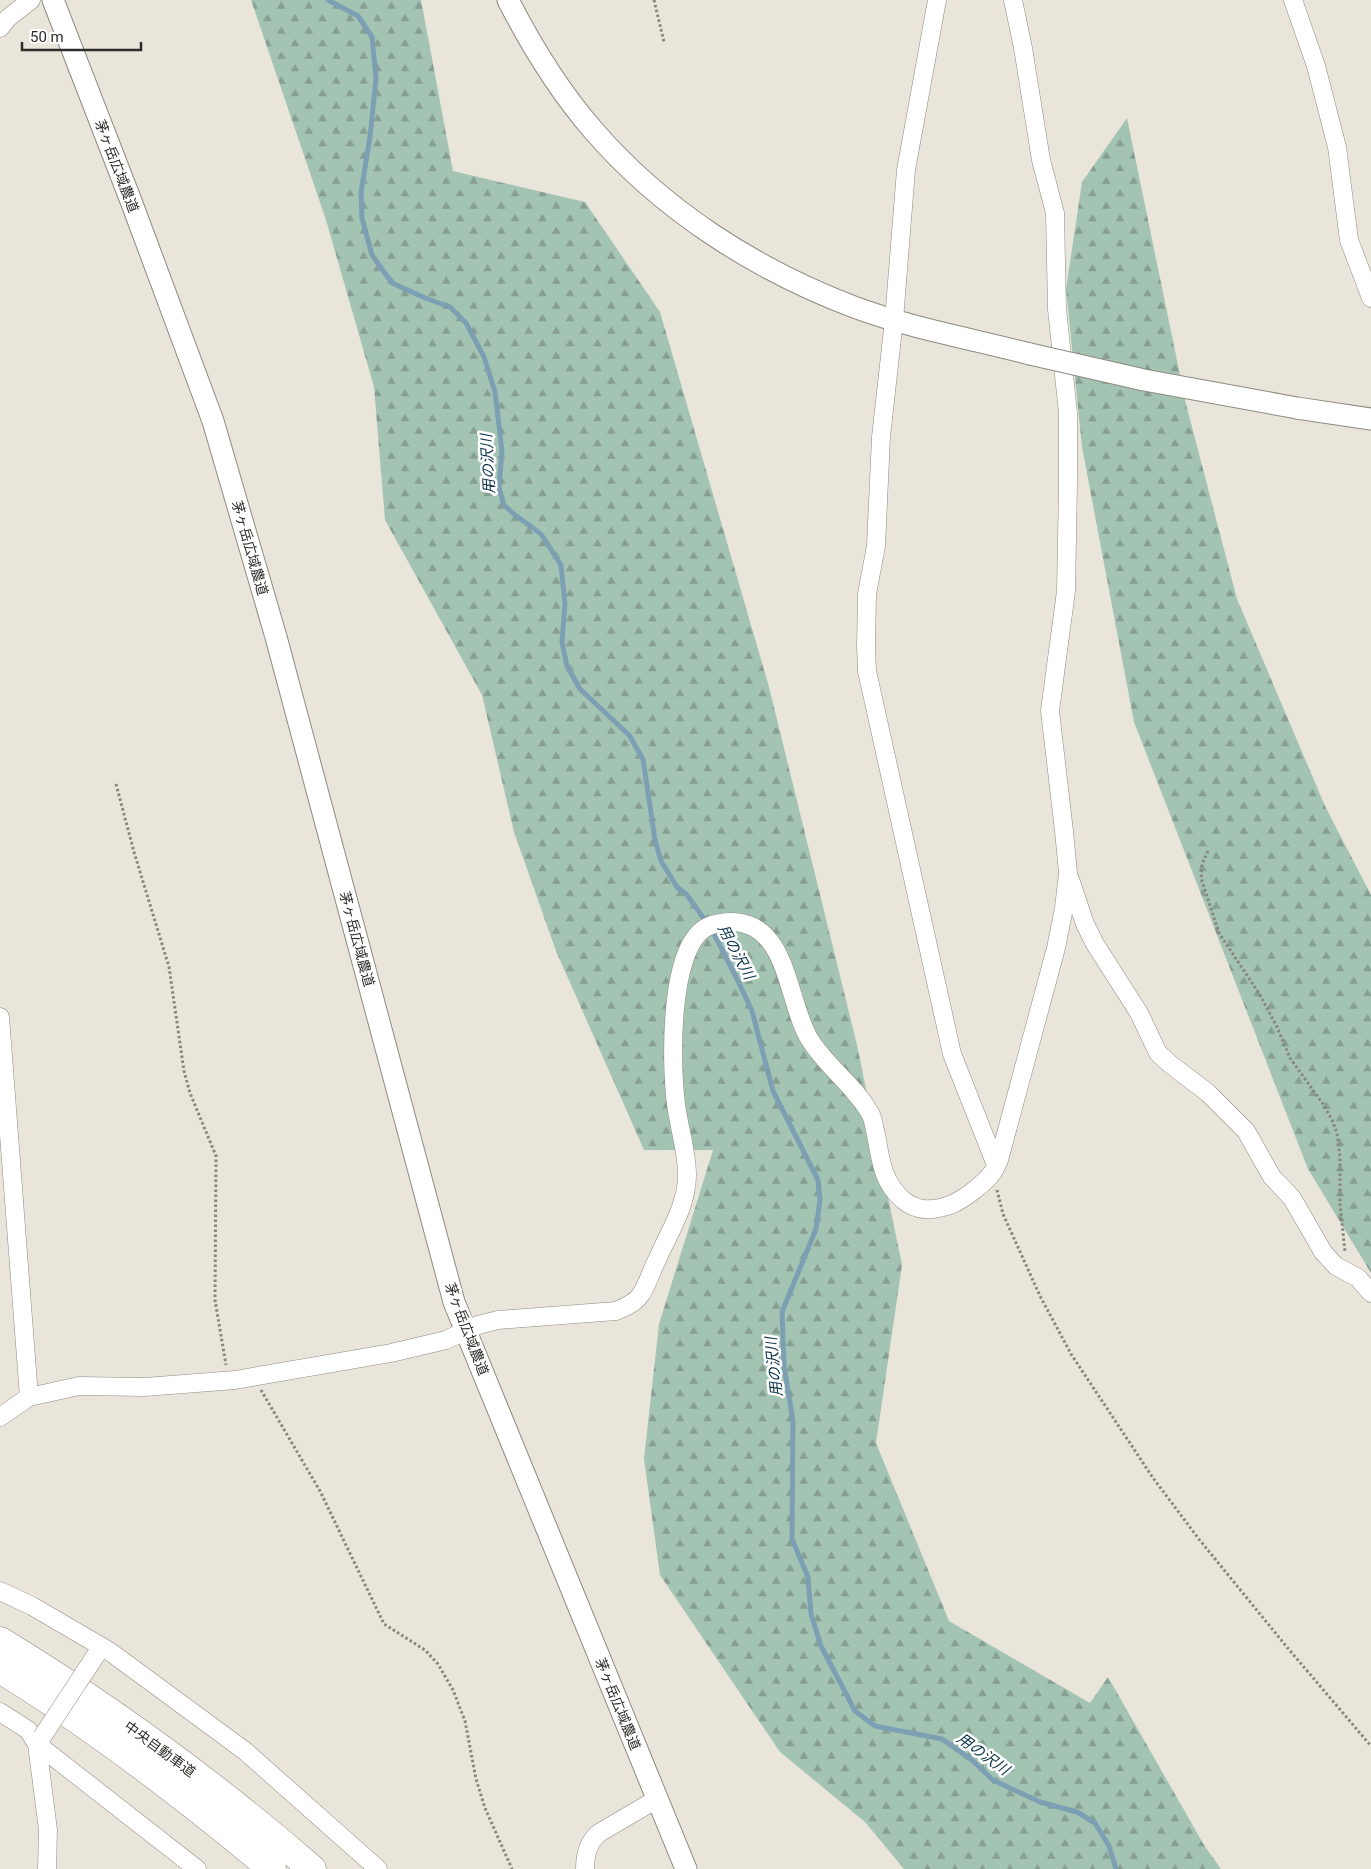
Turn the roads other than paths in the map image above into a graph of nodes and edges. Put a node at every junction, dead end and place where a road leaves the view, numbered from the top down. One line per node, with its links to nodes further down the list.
1 (31, 0): 7 (street)
2 (53, 0): 15 (street, 茅ヶ岳広域農道)
3 (508, 0): 9 (street)
4 (937, 0): 9 (street)
5 (1013, 0): 11 (street)
6 (1293, 0): 8 (street)
7 (0, 28)
8 (1371, 298)
9 (894, 320): 10 (street, bridge); 13 (street)
10 (1371, 419)
11 (1068, 873): 13 (street); 14 (street)
12 (0, 1017): 16 (street)
13 (995, 1169): 15 (street)
14 (1371, 1293)
15 (465, 1332): 16 (street); 24 (street, 茅ヶ岳広域農道)
16 (29, 1398): 17 (street)
17 (0, 1416)
18 (0, 1591): 20 (street)
19 (0, 1640): 28 (highway, 中央自動車道)
20 (100, 1651): 23 (street, bridge); 29 (street)
21 (0, 1669): 27 (highway, 中央自動車道)
22 (0, 1712): 23 (street)
23 (39, 1740): 25 (street); 26 (street)
24 (657, 1800): 30 (street); 31 (street, 茅ヶ岳広域農道)
25 (47, 1869)
26 (196, 1869)
27 (272, 1869)
28 (312, 1869)
29 (378, 1869)
30 (585, 1869)
31 (686, 1869)

